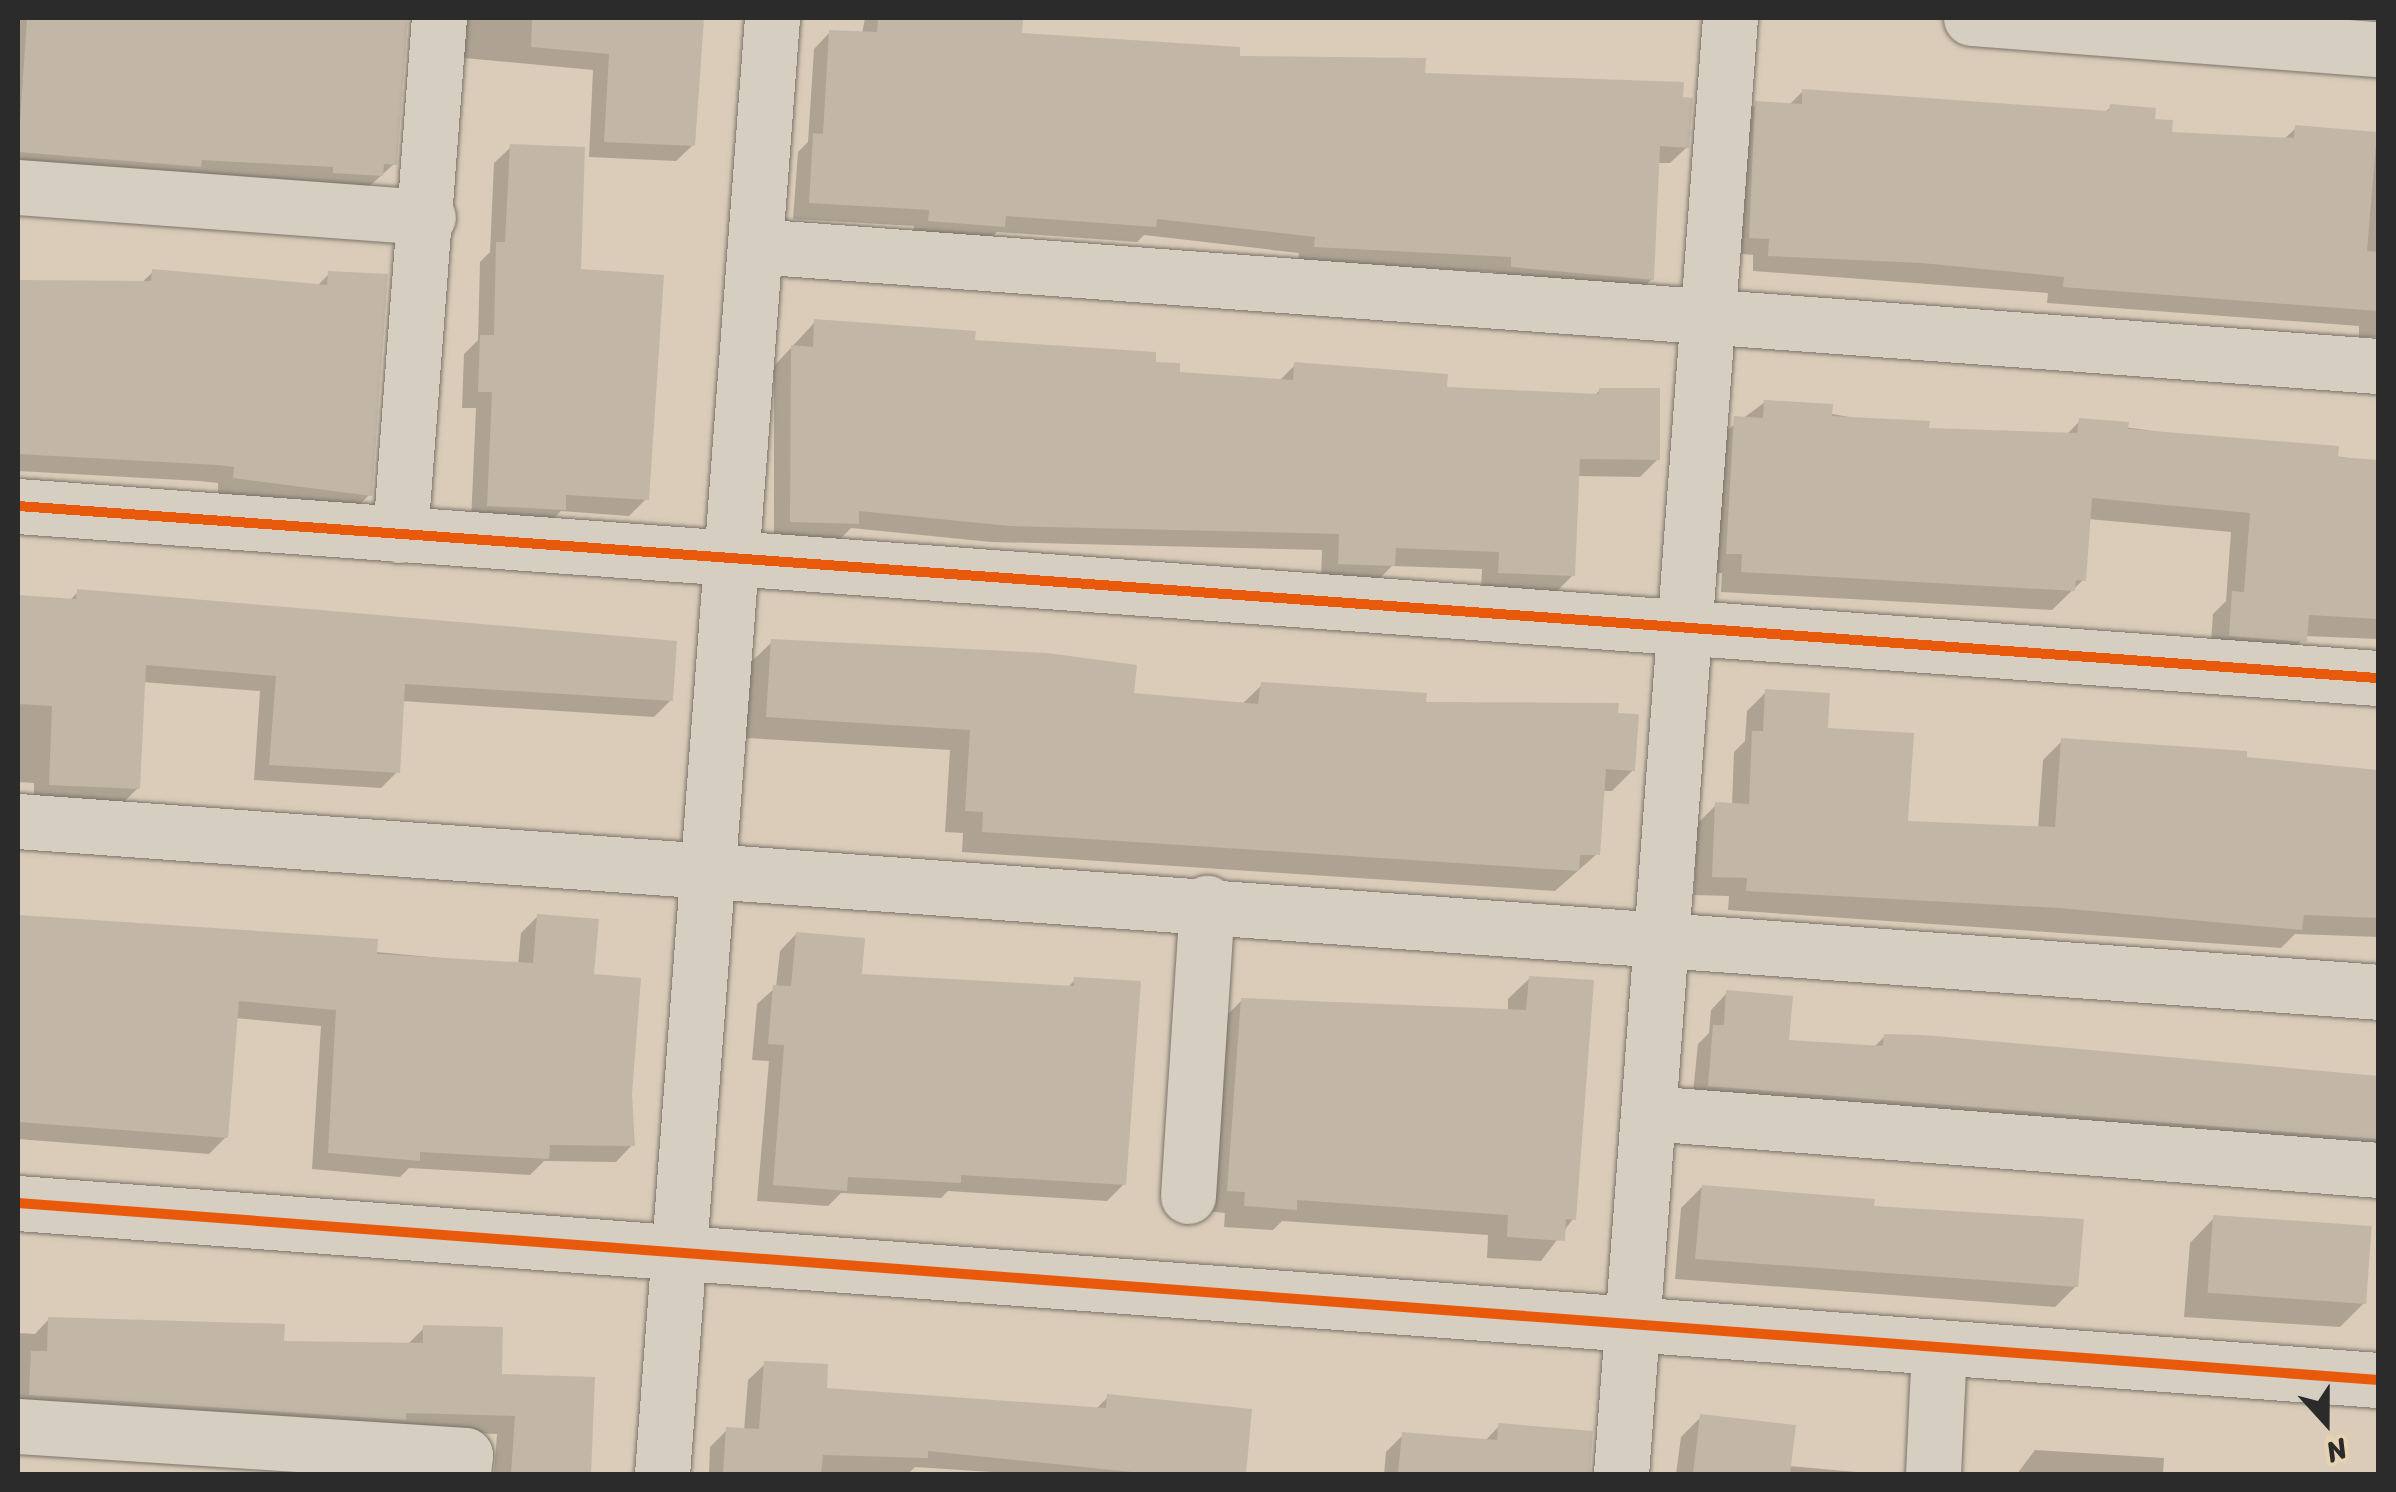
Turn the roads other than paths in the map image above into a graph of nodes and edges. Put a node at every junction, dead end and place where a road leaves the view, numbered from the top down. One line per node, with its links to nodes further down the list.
1 (439, 18): 7 (street)
2 (772, 18): 8 (street)
3 (1730, 18): 9 (street)
4 (1970, 18): 5 (street)
5 (2378, 49)
6 (18, 187): 7 (street)
7 (428, 218): 12 (street)
8 (755, 246): 9 (street); 13 (street)
9 (1708, 315): 10 (street); 14 (street)
10 (2378, 366)
11 (18, 506): 12 (street)
12 (400, 534): 13 (street)
13 (732, 555): 14 (street); 17 (street)
14 (1684, 626): 15 (street); 19 (street)
15 (2378, 678)
16 (18, 821): 17 (street)
17 (708, 869): 18 (street); 25 (street)
18 (1206, 903): 19 (street); 23 (street)
19 (1661, 936): 20 (street); 21 (street)
20 (2378, 992)
21 (1648, 1113): 22 (street); 26 (street)
22 (2378, 1170)
23 (1188, 1196)
24 (18, 1203): 25 (street)
25 (680, 1250): 26 (street); 31 (street)
26 (1632, 1325): 27 (street); 32 (street)
27 (1939, 1347): 28 (street); 33 (street)
28 (2378, 1380)
29 (18, 1426): 30 (street)
30 (464, 1474)
31 (662, 1474)
32 (1621, 1474)
33 (1932, 1474)

